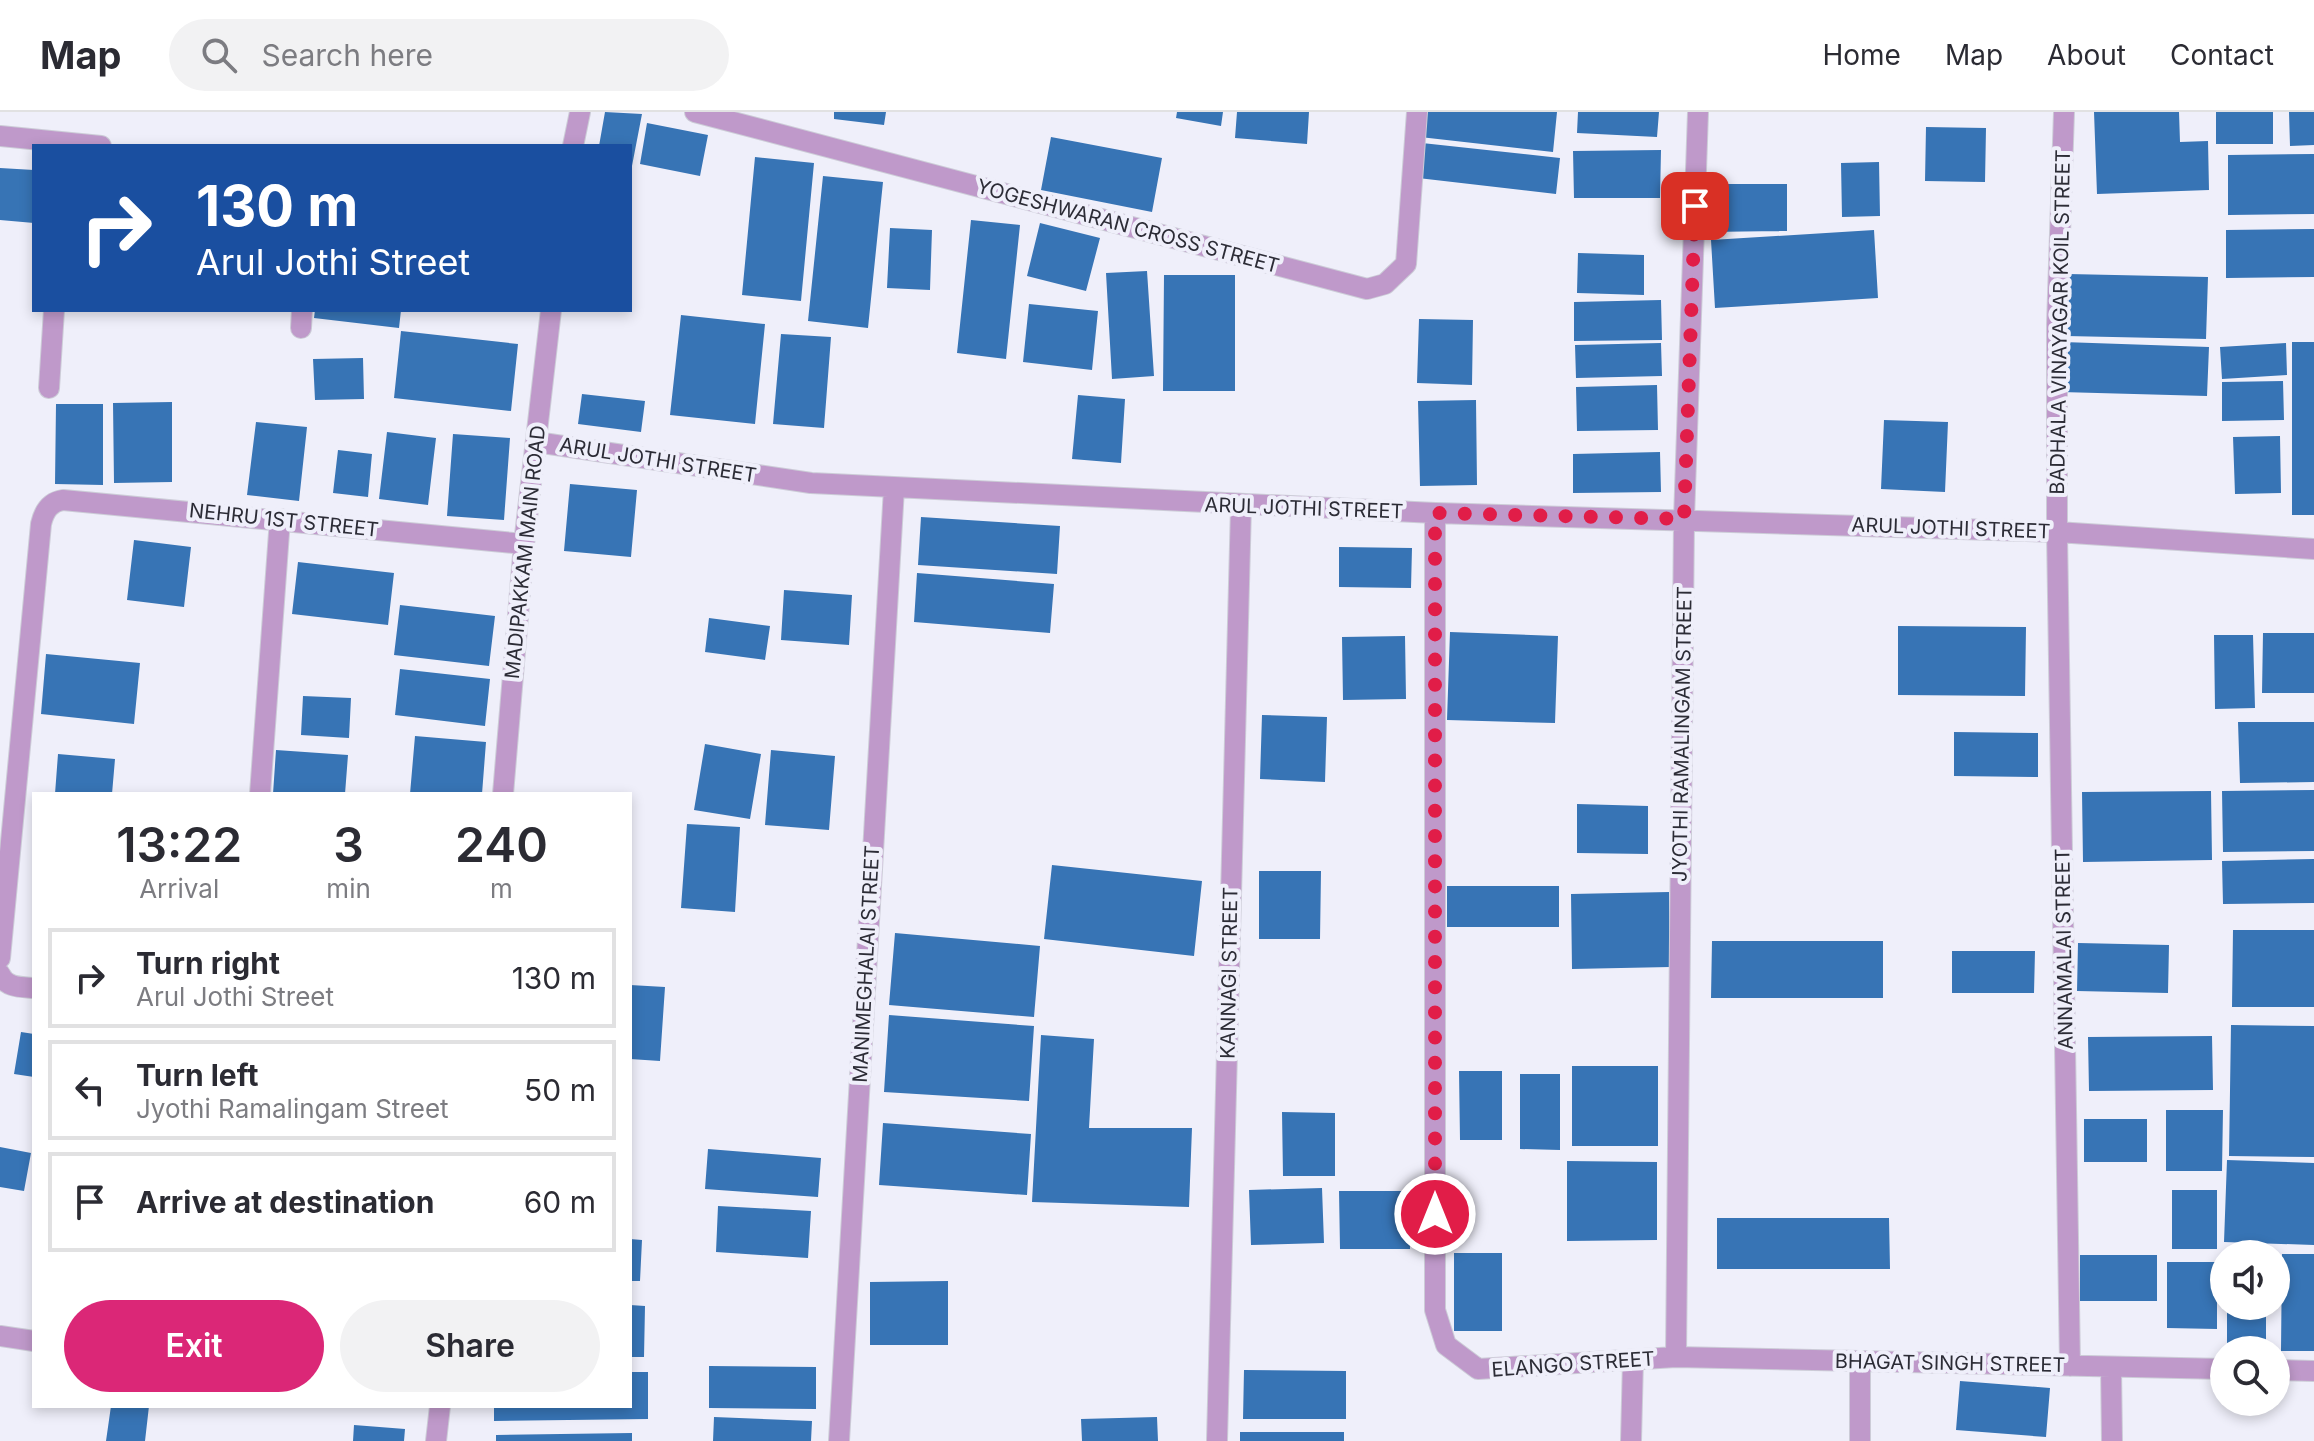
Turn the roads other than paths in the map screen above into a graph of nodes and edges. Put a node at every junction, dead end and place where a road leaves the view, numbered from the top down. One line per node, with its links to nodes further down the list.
1 (580, 112): 8 (street)
2 (695, 112): 3 (street, YOGESHWARAN CROSS STREET)
3 (1417, 112)
4 (1698, 112): 17 (street, JYOTHI RAMALINGAM STREET)
5 (2064, 112): 18 (street, BADHALA VINAYAGAR KOIL STREET)
6 (0, 136): 7 (street)
7 (64, 144)
8 (573, 144)
9 (54, 312): 11 (street)
10 (551, 312): 12 (street, MADIPAKKAM MAIN ROAD)
11 (49, 388)
12 (536, 442): 13 (street, ARUL JOTHI STREET); 19 (street, MADIPAKKAM MAIN ROAD)
13 (894, 488): 14 (street, ARUL JOTHI STREET); 38 (street, MANIMEGHALAI STREET)
14 (1241, 506): 15 (street, ARUL JOTHI STREET); 39 (street, KANNAGI STREET)
15 (1435, 513): 17 (street, ARUL JOTHI STREET); 29 (street, ELANGO STREET)
16 (280, 519): 19 (street, NEHRU 1ST STREET); 21 (street); 23 (street, NEHRU 1ST STREET)
17 (1684, 519): 18 (street, ARUL JOTHI STREET); 28 (street, JYOTHI RAMALINGAM STREET)
18 (2057, 532): 20 (street, ARUL JOTHI STREET); 31 (street, ANNAMALAI STREET)
19 (524, 544): 22 (street, MADIPAKKAM MAIN ROAD)
20 (2314, 549)
21 (260, 792)
22 (503, 792)
23 (0, 958)
24 (5, 980): 25 (street)
25 (32, 987)
26 (0, 1336): 27 (street)
27 (32, 1341)
28 (1676, 1357): 29 (street, ELANGO STREET); 30 (street, BHAGAT SINGH STREET)
29 (1633, 1360): 40 (street)
30 (1860, 1361): 31 (street, BHAGAT SINGH STREET); 41 (street)
31 (2070, 1366): 32 (street, BHAGAT SINGH STREET)
32 (2111, 1367): 33 (street, BHAGAT SINGH STREET); 42 (street)
33 (2210, 1369)
34 (2290, 1370): 35 (street)
35 (2314, 1371)
36 (440, 1408): 37 (street)
37 (436, 1441)
38 (839, 1441)
39 (1217, 1441)
40 (1631, 1441)
41 (1860, 1441)
42 (2112, 1441)

